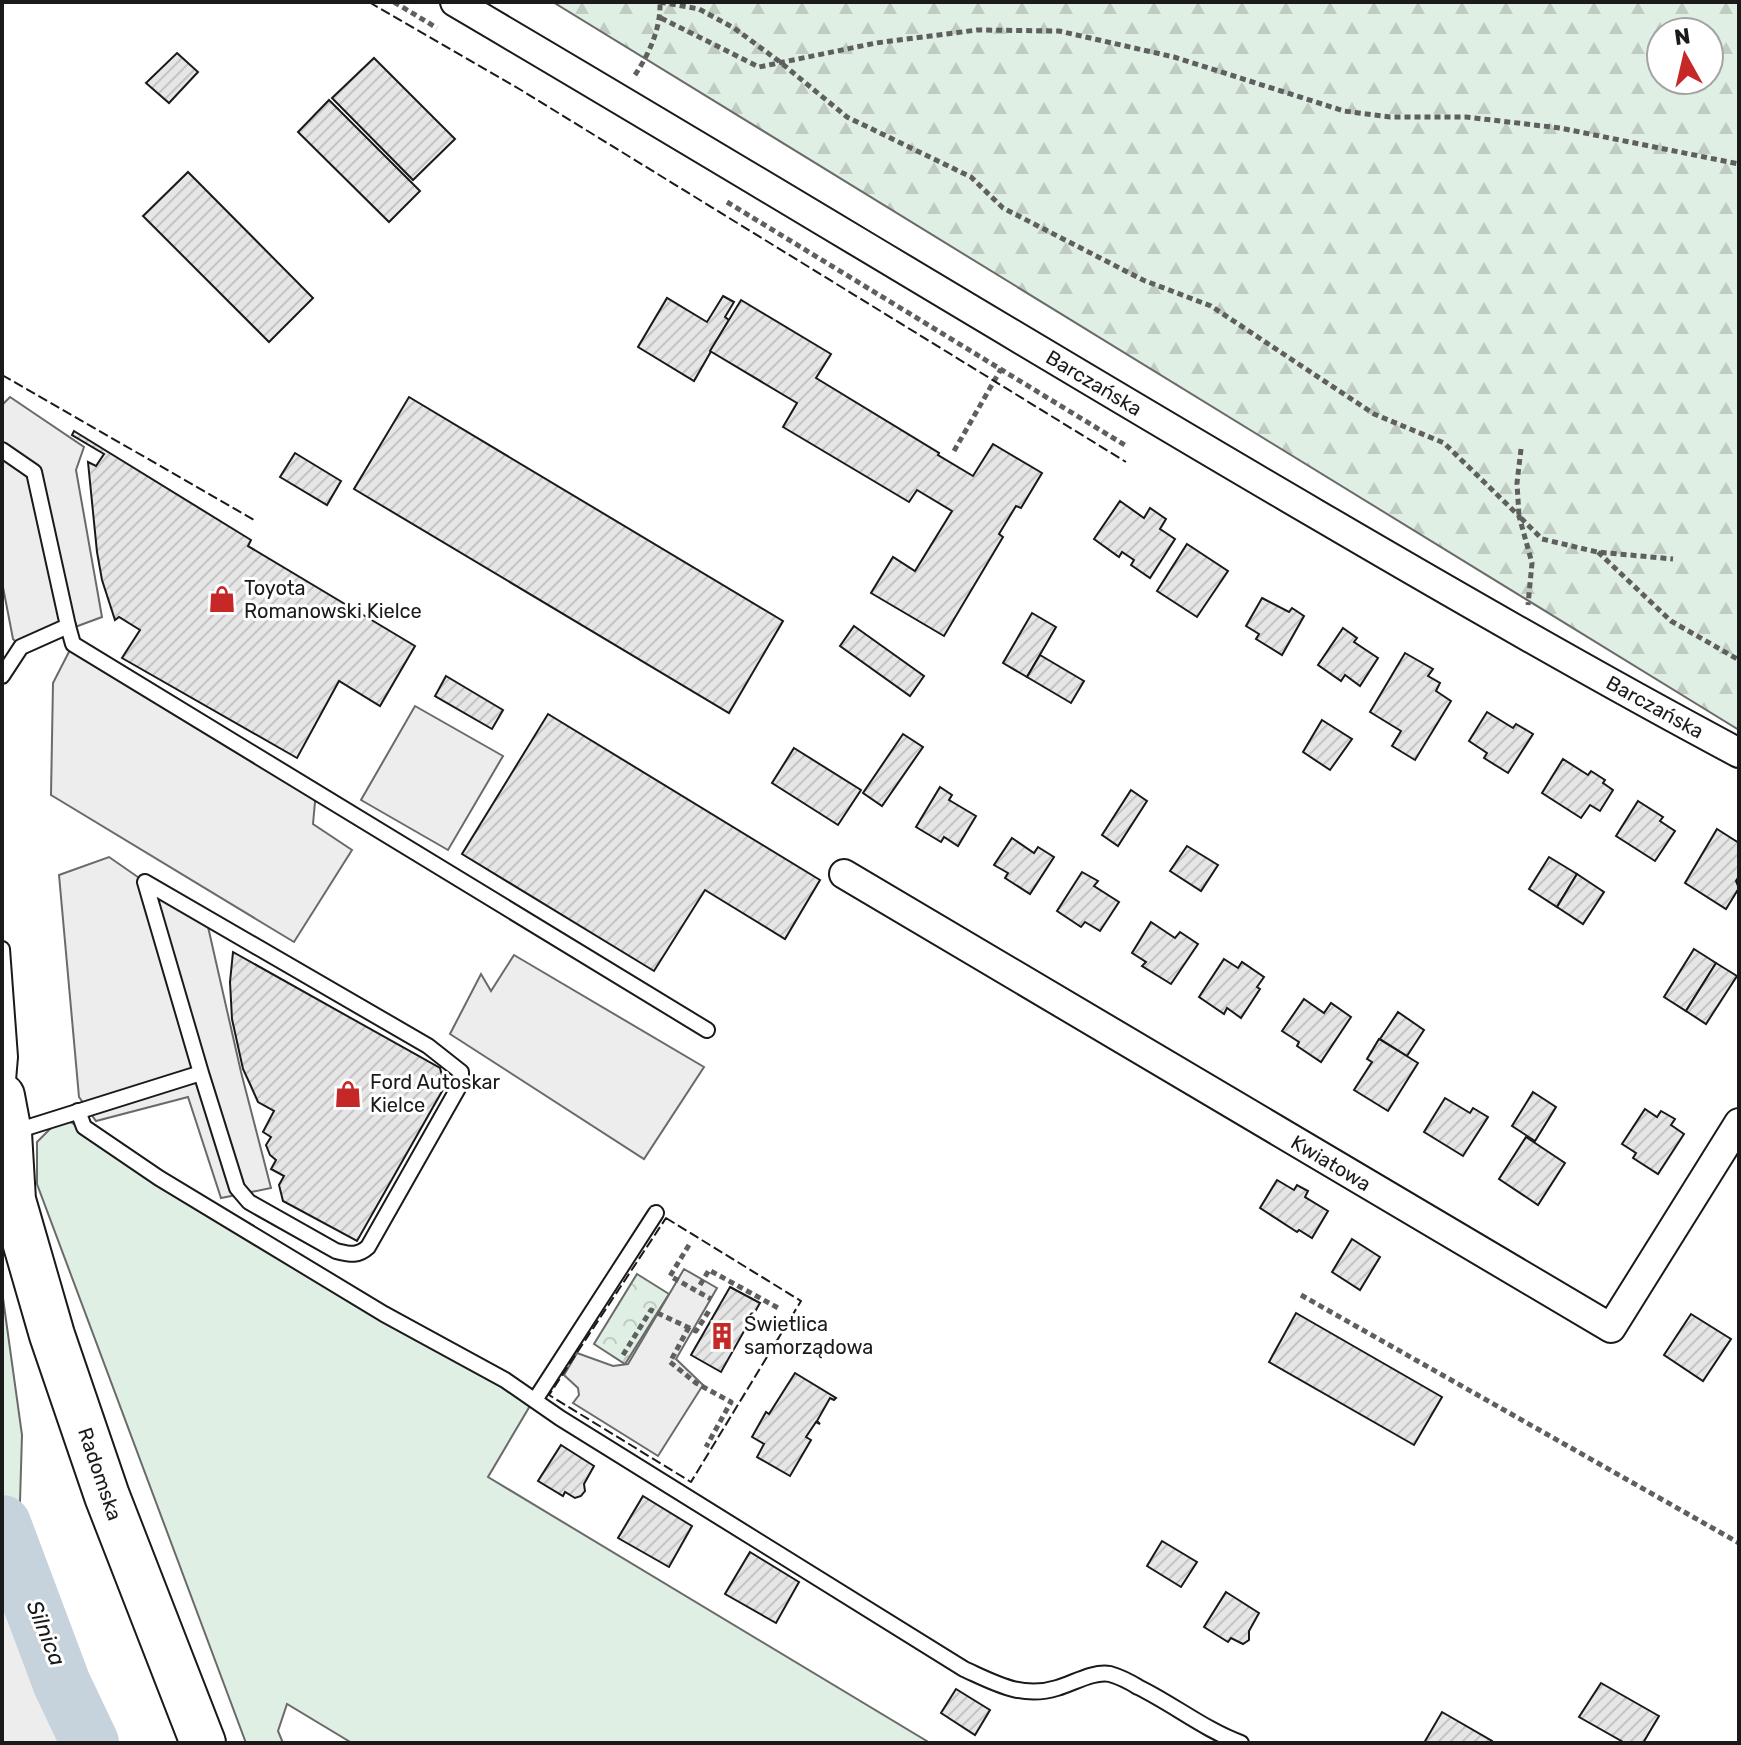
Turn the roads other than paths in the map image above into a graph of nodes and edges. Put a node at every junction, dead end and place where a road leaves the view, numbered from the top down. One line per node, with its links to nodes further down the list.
1 (455, 2): 5 (street, Barczańska)
2 (2, 450): 3 (lane)
3 (68, 626): 4 (lane); 8 (lane)
4 (2, 676)
5 (1739, 753)
6 (844, 874): 12 (street, Kwiatowa)
7 (2, 949): 11 (lane)
8 (707, 1030)
9 (201, 1073): 9 (lane); 10 (lane)
10 (78, 1111): 11 (lane); 15 (lane)
11 (5, 1114): 13 (main road, Radomska)
12 (1739, 1123)
13 (8, 1188): 16 (main road, Radomska)
14 (656, 1213): 15 (lane)
15 (535, 1400): 17 (lane)
16 (203, 1743)
17 (1241, 1743)

